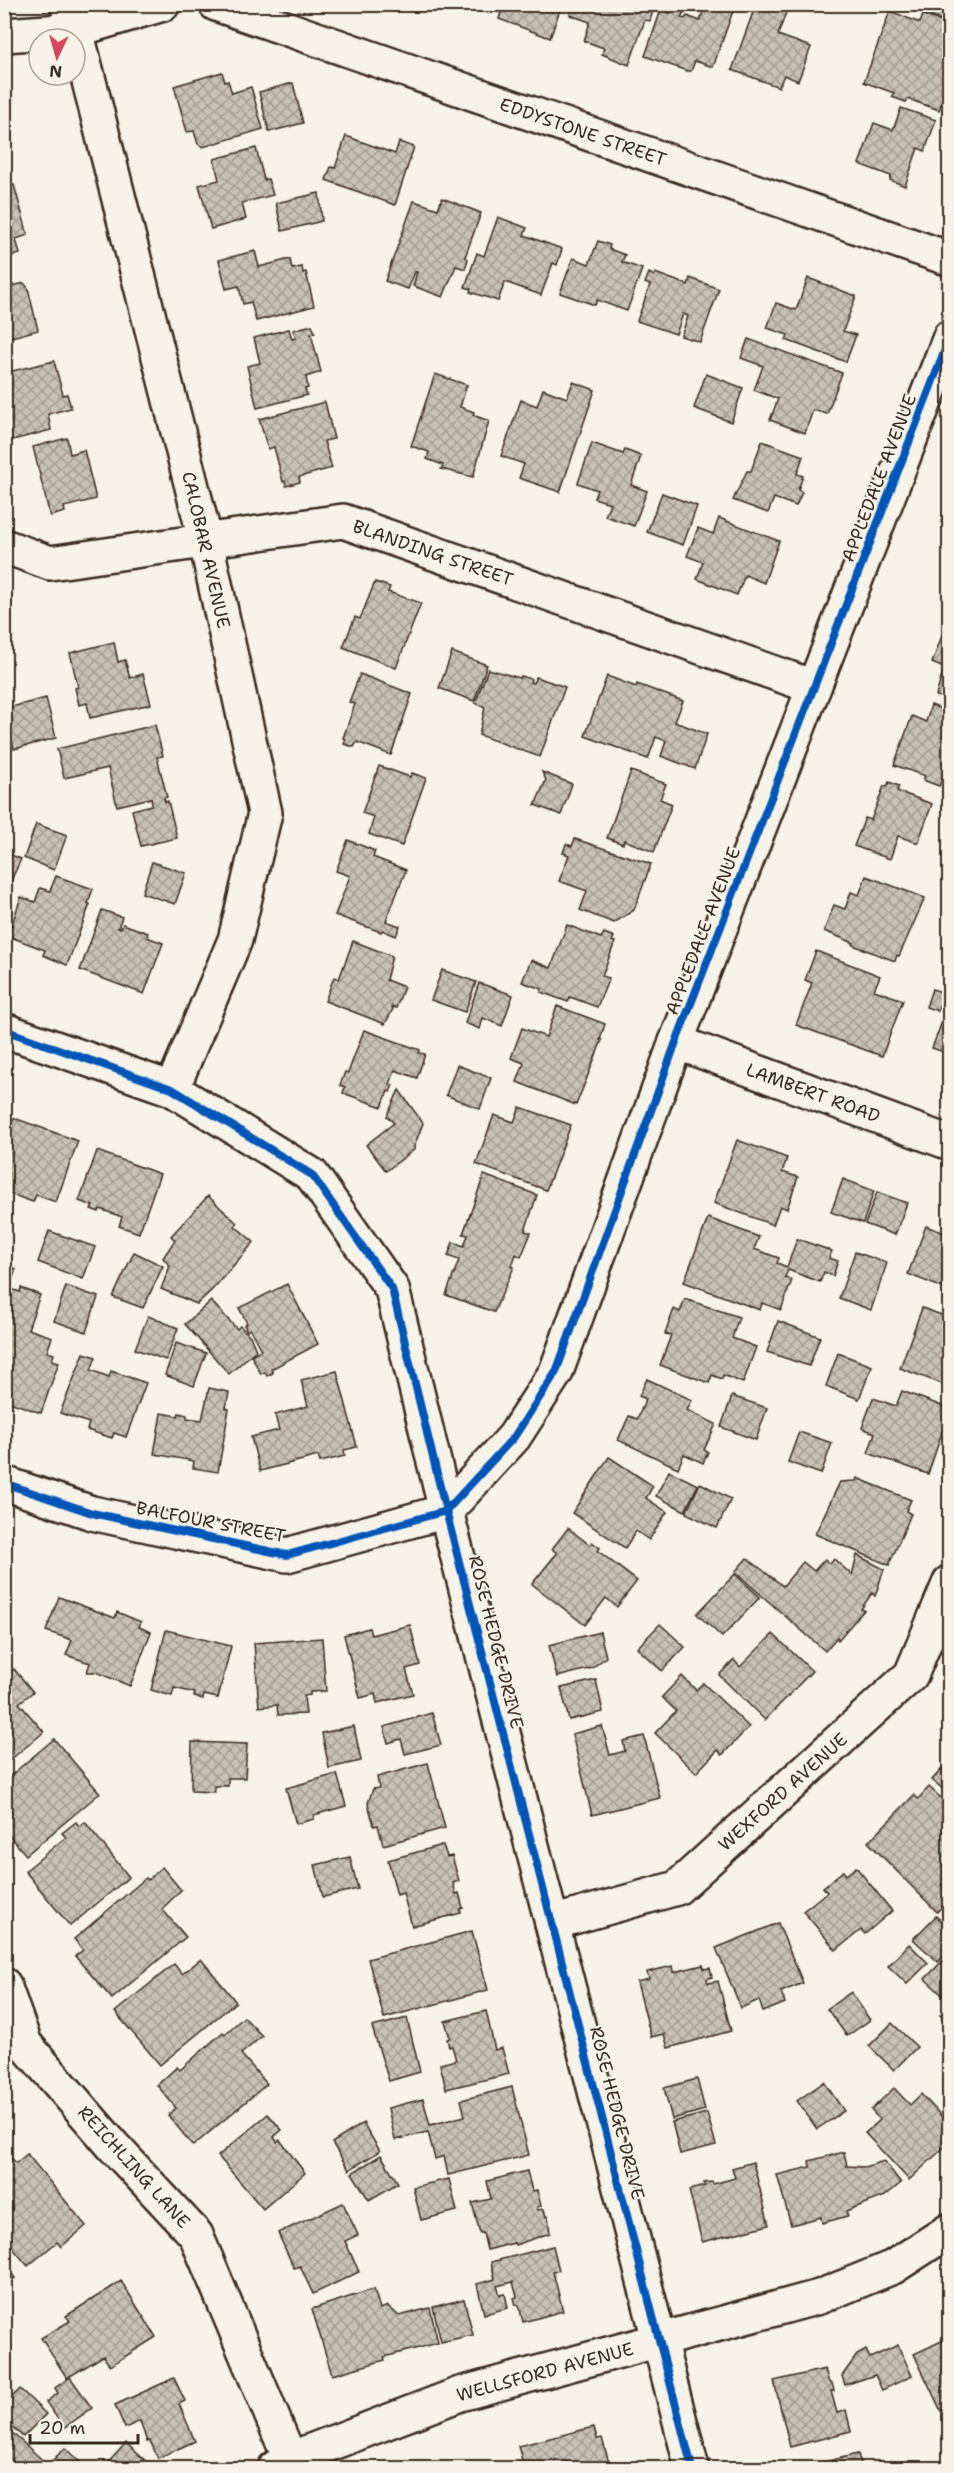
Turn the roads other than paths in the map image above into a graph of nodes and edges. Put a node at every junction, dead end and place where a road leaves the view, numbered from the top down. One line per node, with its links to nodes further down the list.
1 (164, 4): 3 (street)
2 (216, 4): 5 (street, EDDYSTONE STREET)
3 (71, 17): 4 (street); 7 (street, CALOBAR AVENUE)
4 (4, 35)
5 (950, 259)
6 (950, 338): 9 (street, APPLEDALE AVENUE)
7 (206, 542): 8 (street, BLANDING STREET); 9 (street, BLANDING STREET); 12 (street, CALOBAR AVENUE)
8 (4, 546)
9 (814, 687): 11 (street, APPLEDALE AVENUE)
10 (4, 1030): 12 (street, ROSE HEDGE DRIVE)
11 (676, 1042): 13 (street, LAMBERT ROAD); 15 (street, APPLEDALE AVENUE)
12 (172, 1089): 15 (street, ROSE HEDGE DRIVE)
13 (950, 1143)
14 (4, 1483): 15 (street, BALFOUR STREET)
15 (447, 1511): 17 (street, ROSE HEDGE DRIVE)
16 (950, 1582): 17 (street, WEXFORD AVENUE)
17 (552, 1923): 21 (street, ROSE HEDGE DRIVE)
18 (4, 1985): 19 (street, REICHLING LANE)
19 (15, 2050): 22 (street, REICHLING LANE)
20 (950, 2230): 21 (street, WELLSFORD AVENUE)
21 (659, 2340): 22 (street, WELLSFORD AVENUE); 23 (street, ROSE HEDGE DRIVE)
22 (283, 2464)
23 (692, 2469)

